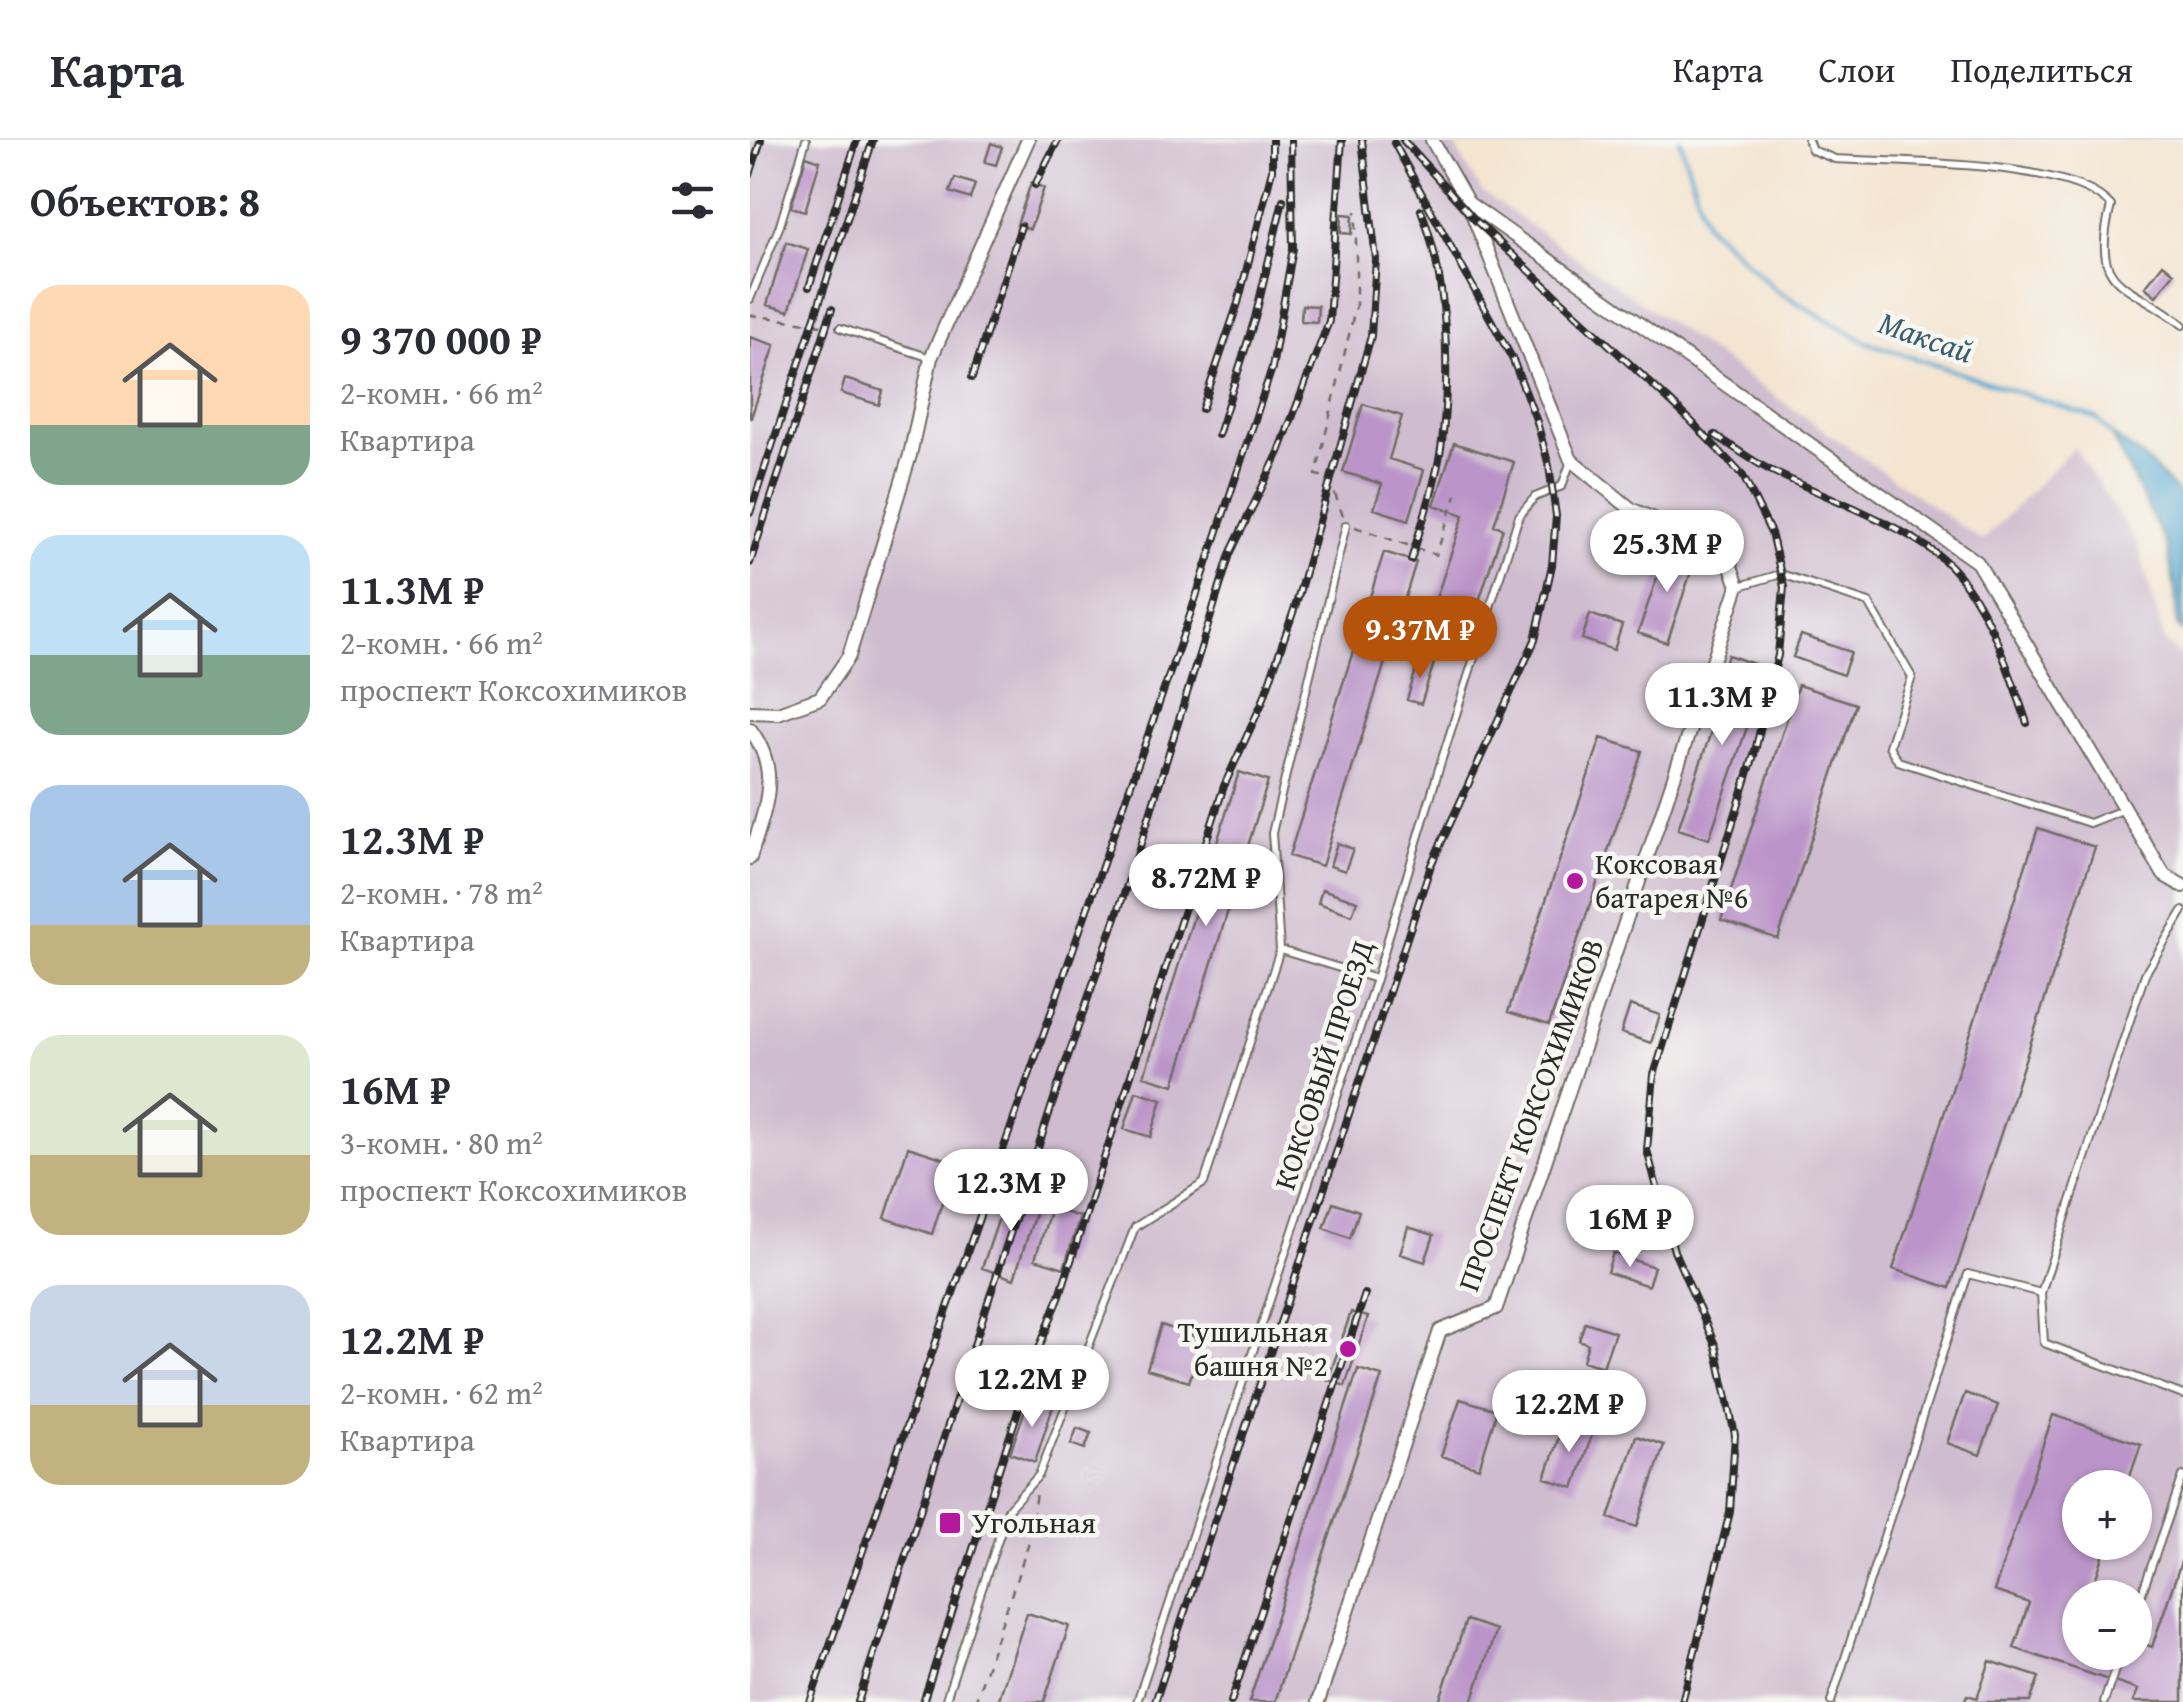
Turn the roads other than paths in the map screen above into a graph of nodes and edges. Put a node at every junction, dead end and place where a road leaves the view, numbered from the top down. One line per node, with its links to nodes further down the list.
1 (806, 140): 6 (lane)
2 (1028, 140): 9 (street)
3 (1432, 140): 5 (street)
4 (1808, 140): 7 (lane)
5 (1468, 203): 10 (street); 15 (street)
6 (750, 299)
7 (2183, 324)
8 (840, 328): 9 (lane)
9 (931, 358): 13 (street)
10 (1571, 460): 12 (street); 20 (lane, КОКСОВЫЙ ПРОЕЗД)
11 (1346, 524): 19 (lane)
12 (1738, 586): 15 (lane); 28 (street, ПРОСПЕКТ КОКСОХИМИКОВ)
13 (750, 712)
14 (750, 729): 16 (street)
15 (2125, 809): 17 (street)
16 (750, 858)
17 (2183, 886)
18 (2183, 911): 21 (lane)
19 (1280, 950): 20 (lane); 26 (lane)
20 (1376, 980): 27 (lane, КОКСОВЫЙ ПРОЕЗД)
21 (2042, 1294): 22 (lane); 29 (lane)
22 (2183, 1395)
23 (2183, 1476): 24 (lane)
24 (2147, 1580)
25 (2116, 1670): 30 (lane)
26 (945, 1702)
27 (1137, 1702)
28 (1318, 1702)
29 (1831, 1702)
30 (2104, 1702)

